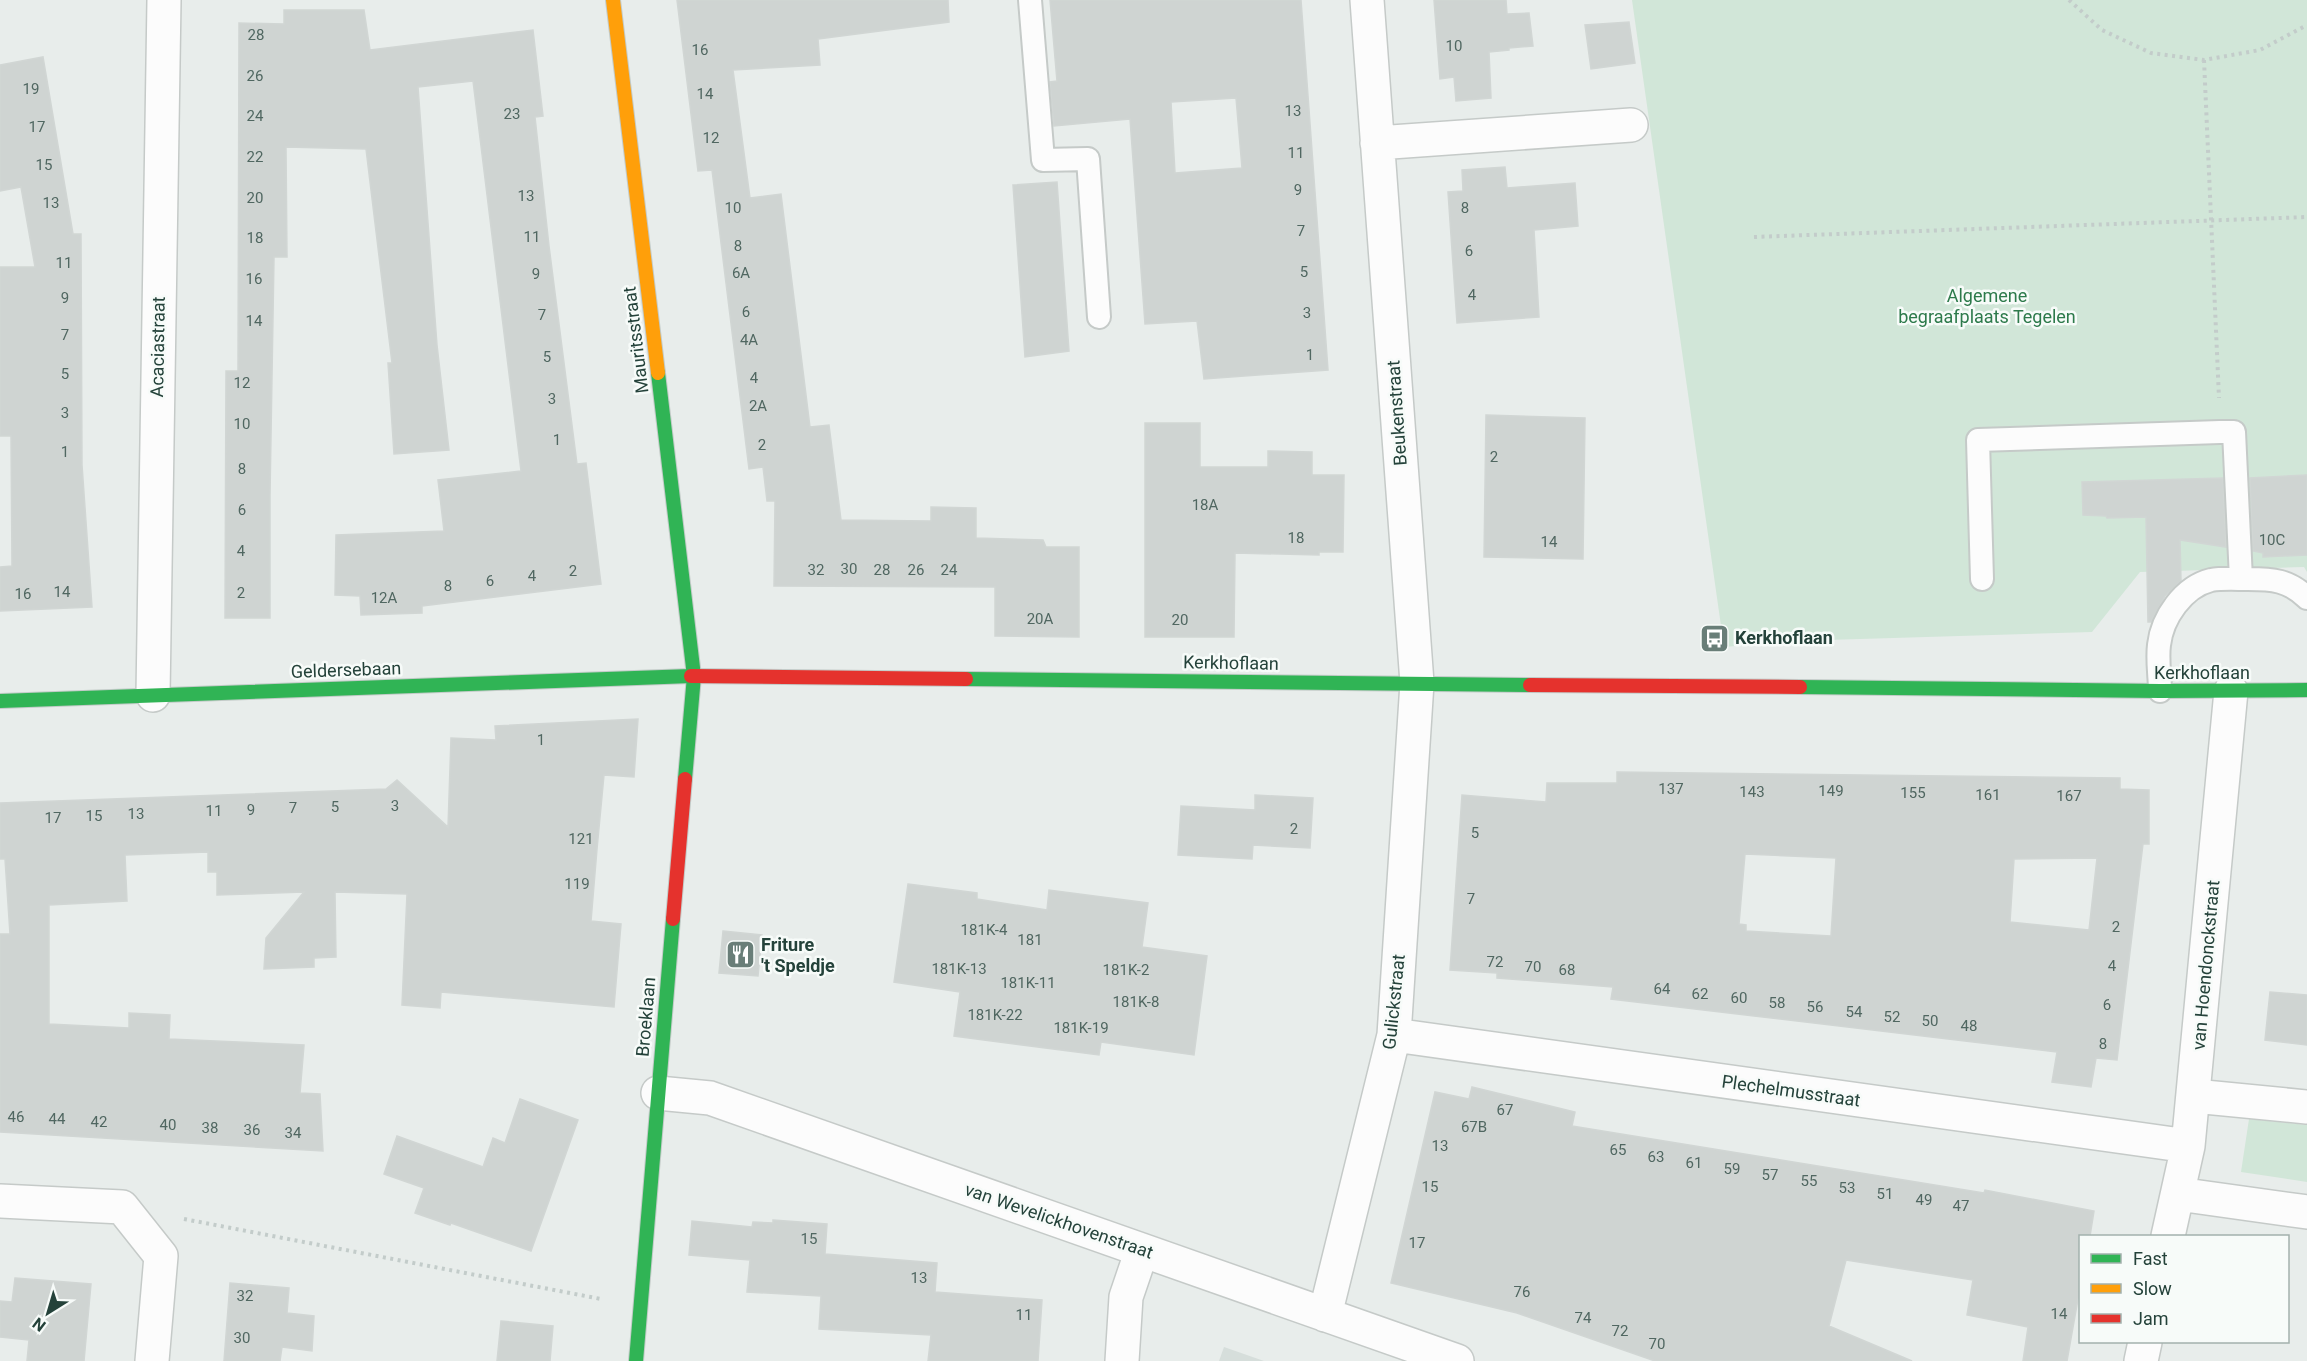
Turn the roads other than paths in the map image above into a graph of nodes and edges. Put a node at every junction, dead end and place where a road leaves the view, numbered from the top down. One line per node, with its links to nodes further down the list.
1 (164, 0): 16 (street, Acaciastraat)
2 (613, 0): 11 (street, Mauritsstraat)
3 (1030, 0): 7 (lane)
4 (1367, 0): 6 (street, Beukenstraat)
5 (1631, 125): 6 (street)
6 (1377, 143): 12 (street, Beukenstraat)
7 (1099, 317)
8 (1982, 579): 9 (lane)
9 (2241, 579): 10 (lane); 14 (lane)
10 (2307, 598)
11 (694, 676): 12 (street, Kerkhoflaan); 16 (street, Geldersebaan); 19 (street, Broeklaan)
12 (1417, 683): 14 (street, Kerkhoflaan); 18 (street, Gulickstraat)
13 (2307, 690): 15 (street, Kerkhoflaan)
14 (2160, 691): 15 (street, Kerkhoflaan)
15 (2231, 691): 20 (street, van Hoendonckstraat)
16 (153, 695): 17 (street, Geldersebaan)
17 (0, 701)
18 (1394, 1035): 22 (street, Plechelmusstraat); 28 (street, Gulickstraat)
19 (657, 1093): 27 (street, van Wevelickhovenstraat); 31 (street, Broeklaan)
20 (2194, 1096): 21 (street); 22 (street, van Hoendonckstraat)
21 (2307, 1107)
22 (2188, 1146): 23 (street, van Hoendonckstraat)
23 (2178, 1194): 25 (street); 26 (street, van Hoendonckstraat)
24 (0, 1201): 30 (street)
25 (2307, 1212)
26 (2168, 1235)
27 (1142, 1250): 28 (street, van Wevelickhovenstraat); 32 (street)
28 (1325, 1315): 33 (street, van Wevelickhovenstraat)
29 (2145, 1343): 34 (street)
30 (152, 1361)
31 (636, 1361)
32 (1122, 1361)
33 (1457, 1361)
34 (2141, 1361)

